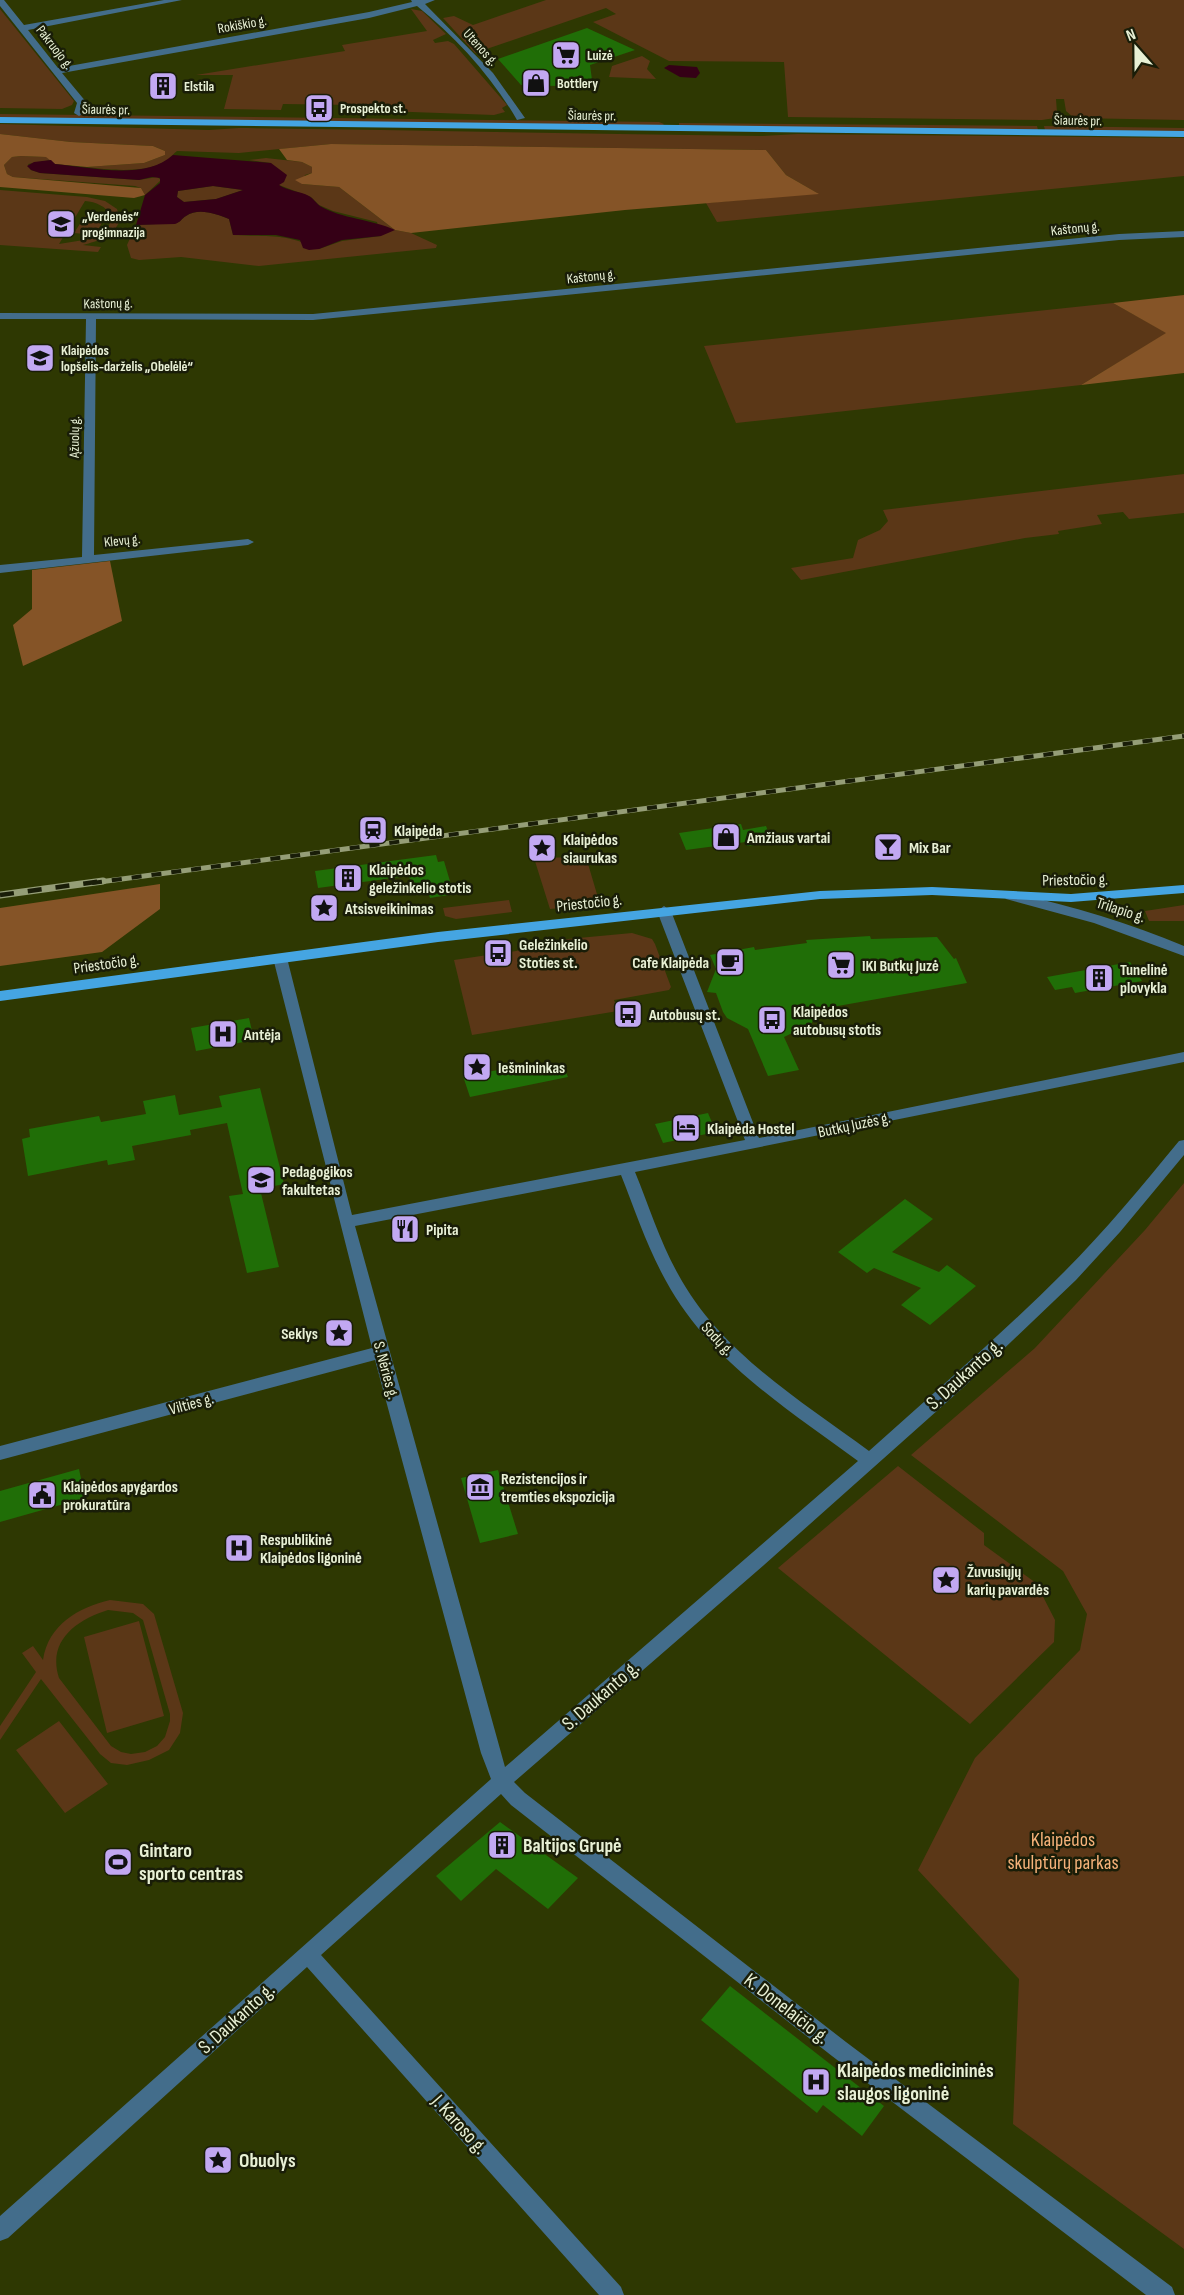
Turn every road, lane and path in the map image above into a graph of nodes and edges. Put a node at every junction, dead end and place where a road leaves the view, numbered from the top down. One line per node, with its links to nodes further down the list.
1 (178, 0): 5 (street)
2 (431, 0): 4 (street, Rokiškio g.)
3 (0, 1): 5 (street, Pakruojo g.)
4 (418, 2): 6 (street, Rokiškio g.); 9 (street, Utenos g.)
5 (22, 28): 6 (street, Pakruojo g.)
6 (56, 71): 8 (street, Pakruojo g.)
7 (0, 111): 8 (main road, Šiaurės pr.)
8 (80, 113): 9 (main road, Šiaurės pr.)
9 (520, 118): 11 (main road, Šiaurės pr.)
10 (0, 120): 11 (main road, Šiaurės pr.)
11 (662, 124): 12 (main road, Šiaurės pr.); 13 (main road, Šiaurės pr.)
12 (1184, 125)
13 (1184, 134)
14 (1184, 234): 16 (street, Kaštonų g.)
15 (0, 316): 16 (street, Kaštonų g.)
16 (91, 317): 18 (street, Ąžuolų g.)
17 (248, 542): 18 (street, Klevų g.)
18 (88, 559): 19 (street, Klevų g.)
19 (0, 569)
20 (1184, 889): 21 (main road, Priestočio g.)
21 (1011, 896): 22 (main road, Priestočio g.); 23 (street, Trilapio g.)
22 (664, 911): 24 (main road, Priestočio g.); 27 (street)
23 (1184, 951)
24 (280, 958): 25 (main road, Priestočio g.); 30 (street, S. Nėries g.)
25 (0, 996)
26 (1184, 1057): 27 (street, Butkų Juzės g.)
27 (754, 1144): 29 (street, Butkų Juzės g.)
28 (1184, 1145): 33 (street, S. Daukanto g.)
29 (626, 1168): 30 (street, Butkų Juzės g.); 33 (street, Sodų g.)
30 (346, 1222): 31 (street, S. Nėries g.)
31 (382, 1353): 32 (street, Vilties g.); 34 (street, S. Nėries g.)
32 (0, 1453)
33 (869, 1460): 34 (street, S. Daukanto g.)
34 (501, 1781): 35 (street, S. Daukanto g.); 38 (street, K. Donelaičio g.)
35 (307, 1953): 36 (street, S. Daukanto g.); 37 (street, J. Karoso g.)
36 (0, 2230)
37 (613, 2295)
38 (1164, 2295)

